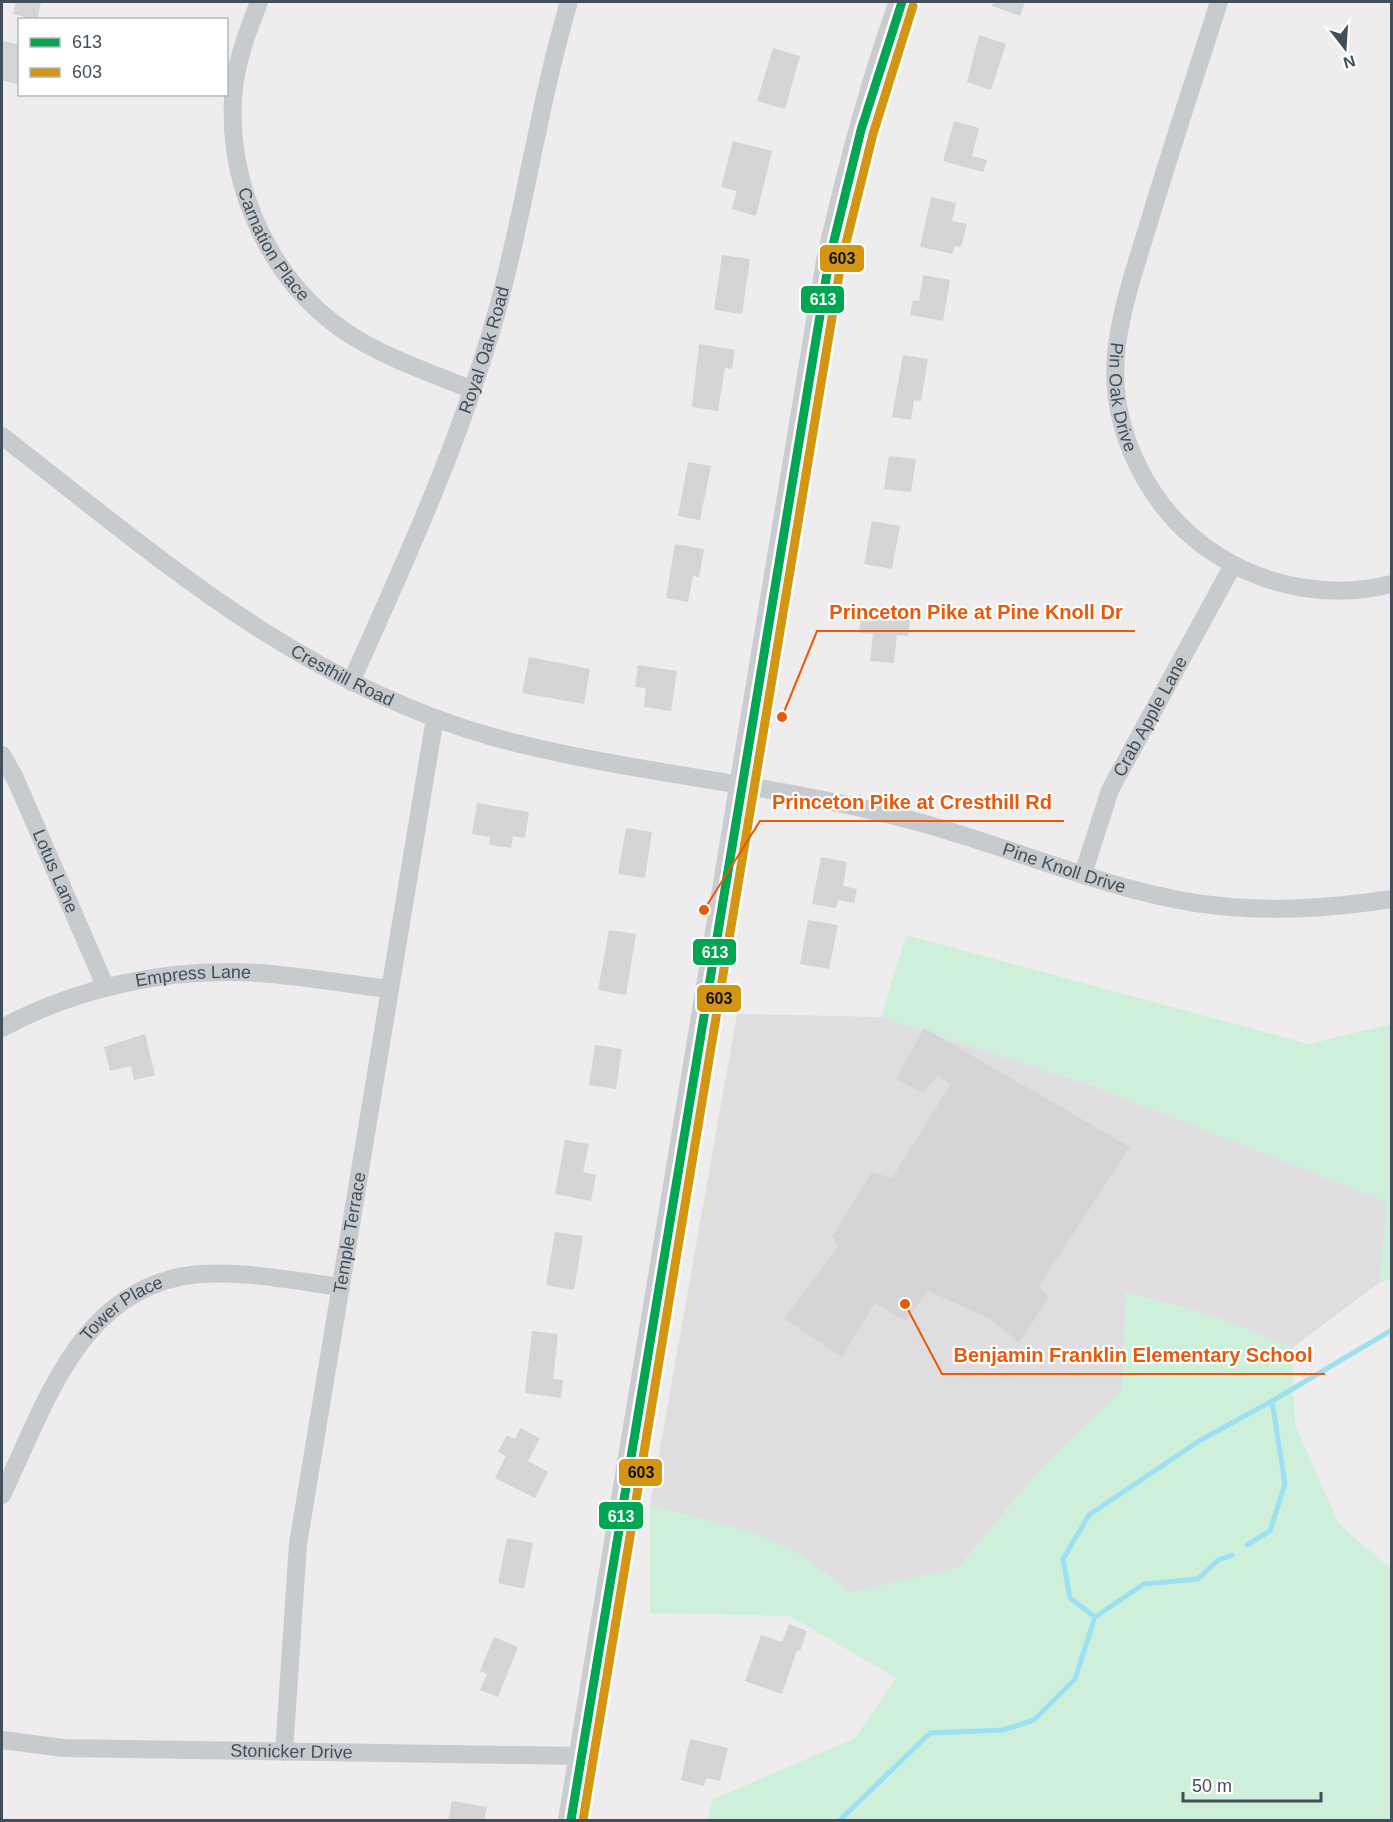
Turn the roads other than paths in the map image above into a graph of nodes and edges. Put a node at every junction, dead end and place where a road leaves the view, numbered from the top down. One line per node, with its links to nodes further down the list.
1 (259, 2): 5 (street, Carnation Place)
2 (569, 2): 5 (street, Royal Oak Road)
3 (902, 2): 12 (main road)
4 (1219, 2): 7 (street, Pin Oak Drive)
5 (473, 390): 9 (street, Royal Oak Road)
6 (2, 436): 9 (street, Cresthill Road)
7 (1233, 565): 8 (street, Pin Oak Drive); 13 (street, Crab Apple Lane)
8 (1392, 584)
9 (351, 682): 10 (street, Cresthill Road)
10 (435, 718): 12 (street, Cresthill Road); 16 (street, Temple Terrace)
11 (2, 755): 15 (street, Lotus Lane)
12 (743, 786): 13 (street, Pine Knoll Drive); 22 (main road)
13 (1083, 874): 14 (street, Pine Knoll Drive)
14 (1392, 899)
15 (106, 988): 16 (street, Empress Lane); 17 (street, Empress Lane)
16 (390, 989): 18 (street, Temple Terrace)
17 (2, 1028)
18 (341, 1287): 19 (street, Tower Place); 21 (street, Temple Terrace)
19 (2, 1495)
20 (2, 1740): 21 (street, Stonicker Drive)
21 (284, 1752): 22 (street, Stonicker Drive)
22 (582, 1756): 23 (main road)
23 (571, 1821)

